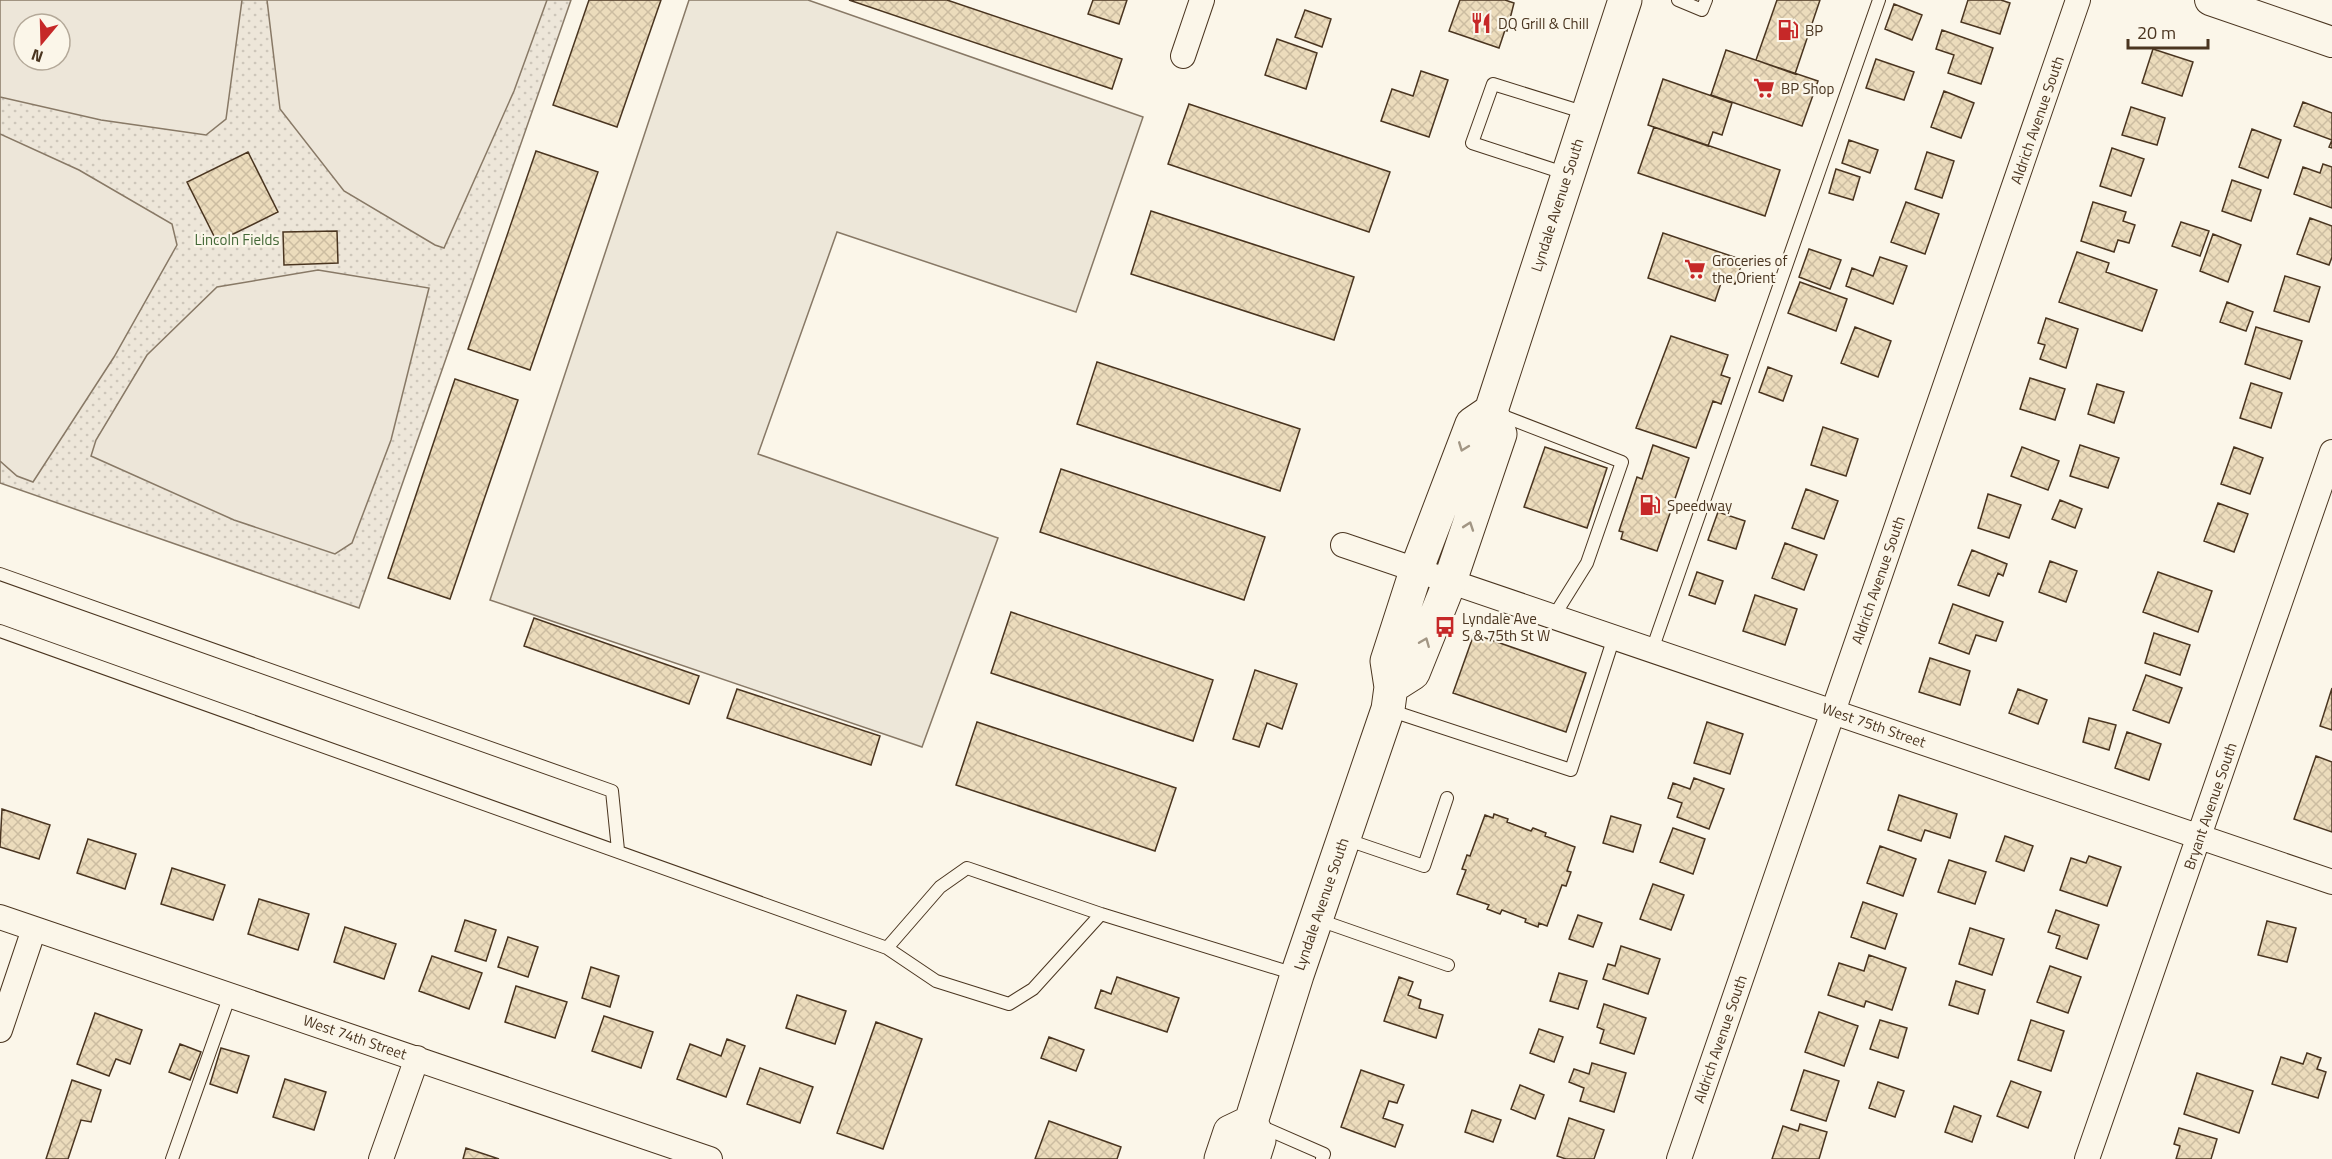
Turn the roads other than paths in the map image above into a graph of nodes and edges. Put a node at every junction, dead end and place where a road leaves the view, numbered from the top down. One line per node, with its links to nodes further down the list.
1 (1202, 0): 9 (street)
2 (1625, 0): 10 (main road, Lyndale Avenue South)
3 (1678, 0): 4 (lane)
4 (1706, 0)
5 (1879, 0): 21 (lane)
6 (2078, 0): 23 (street, Aldrich Avenue South)
7 (2210, 0): 8 (street)
8 (2332, 42)
9 (1182, 56)
10 (1586, 113): 11 (main road, Lyndale Avenue South); 11 (lane)
11 (1566, 174): 12 (main road, Lyndale Avenue South)
12 (1491, 411): 15 (main road, Lyndale Avenue South, one-way to 15); 17 (main road, one-way to 12); 18 (lane)
13 (2332, 452): 25 (street, Bryant Avenue South)
14 (1343, 545): 15 (street, West 75th Street)
15 (1416, 571): 17 (street, West 75th Street); 22 (main road, Lyndale Avenue South)
16 (0, 574): 27 (lane)
17 (1450, 581): 18 (street, West 75th Street); 22 (main road, one-way to 17)
18 (1554, 616): 20 (street, West 75th Street)
19 (0, 631): 27 (lane)
20 (1614, 637): 21 (street, West 75th Street); 22 (lane)
21 (1652, 650): 23 (street, West 75th Street)
22 (1390, 698): 26 (main road, Lyndale Avenue South)
23 (1833, 711): 25 (street, West 75th Street); 46 (street, Aldrich Avenue South)
24 (1447, 798): 26 (lane)
25 (2199, 837): 28 (street, West 75th Street); 47 (street, Bryant Avenue South)
26 (1344, 838): 31 (main road, Lyndale Avenue South)
27 (618, 850): 33 (lane)
28 (2332, 882)
29 (1101, 914): 33 (lane); 33 (lane); 35 (lane)
30 (0, 917): 32 (street, West 74th Street)
31 (1316, 919): 34 (lane); 35 (main road, Lyndale Avenue South)
32 (34, 929): 36 (street, West 74th Street); 37 (street)
33 (887, 948)
34 (1448, 965)
35 (1297, 975): 39 (main road, Lyndale Avenue South)
36 (230, 995): 38 (street, West 74th Street); 40 (lane)
37 (0, 1030)
38 (417, 1058): 41 (street); 42 (street, West 74th Street)
39 (1251, 1122): 43 (main road); 44 (main road, Lyndale Avenue South); 45 (lane)
40 (172, 1159)
41 (381, 1159)
42 (710, 1159)
43 (1221, 1159)
44 (1253, 1159)
45 (1322, 1159)
46 (1679, 1159)
47 (2088, 1159)

